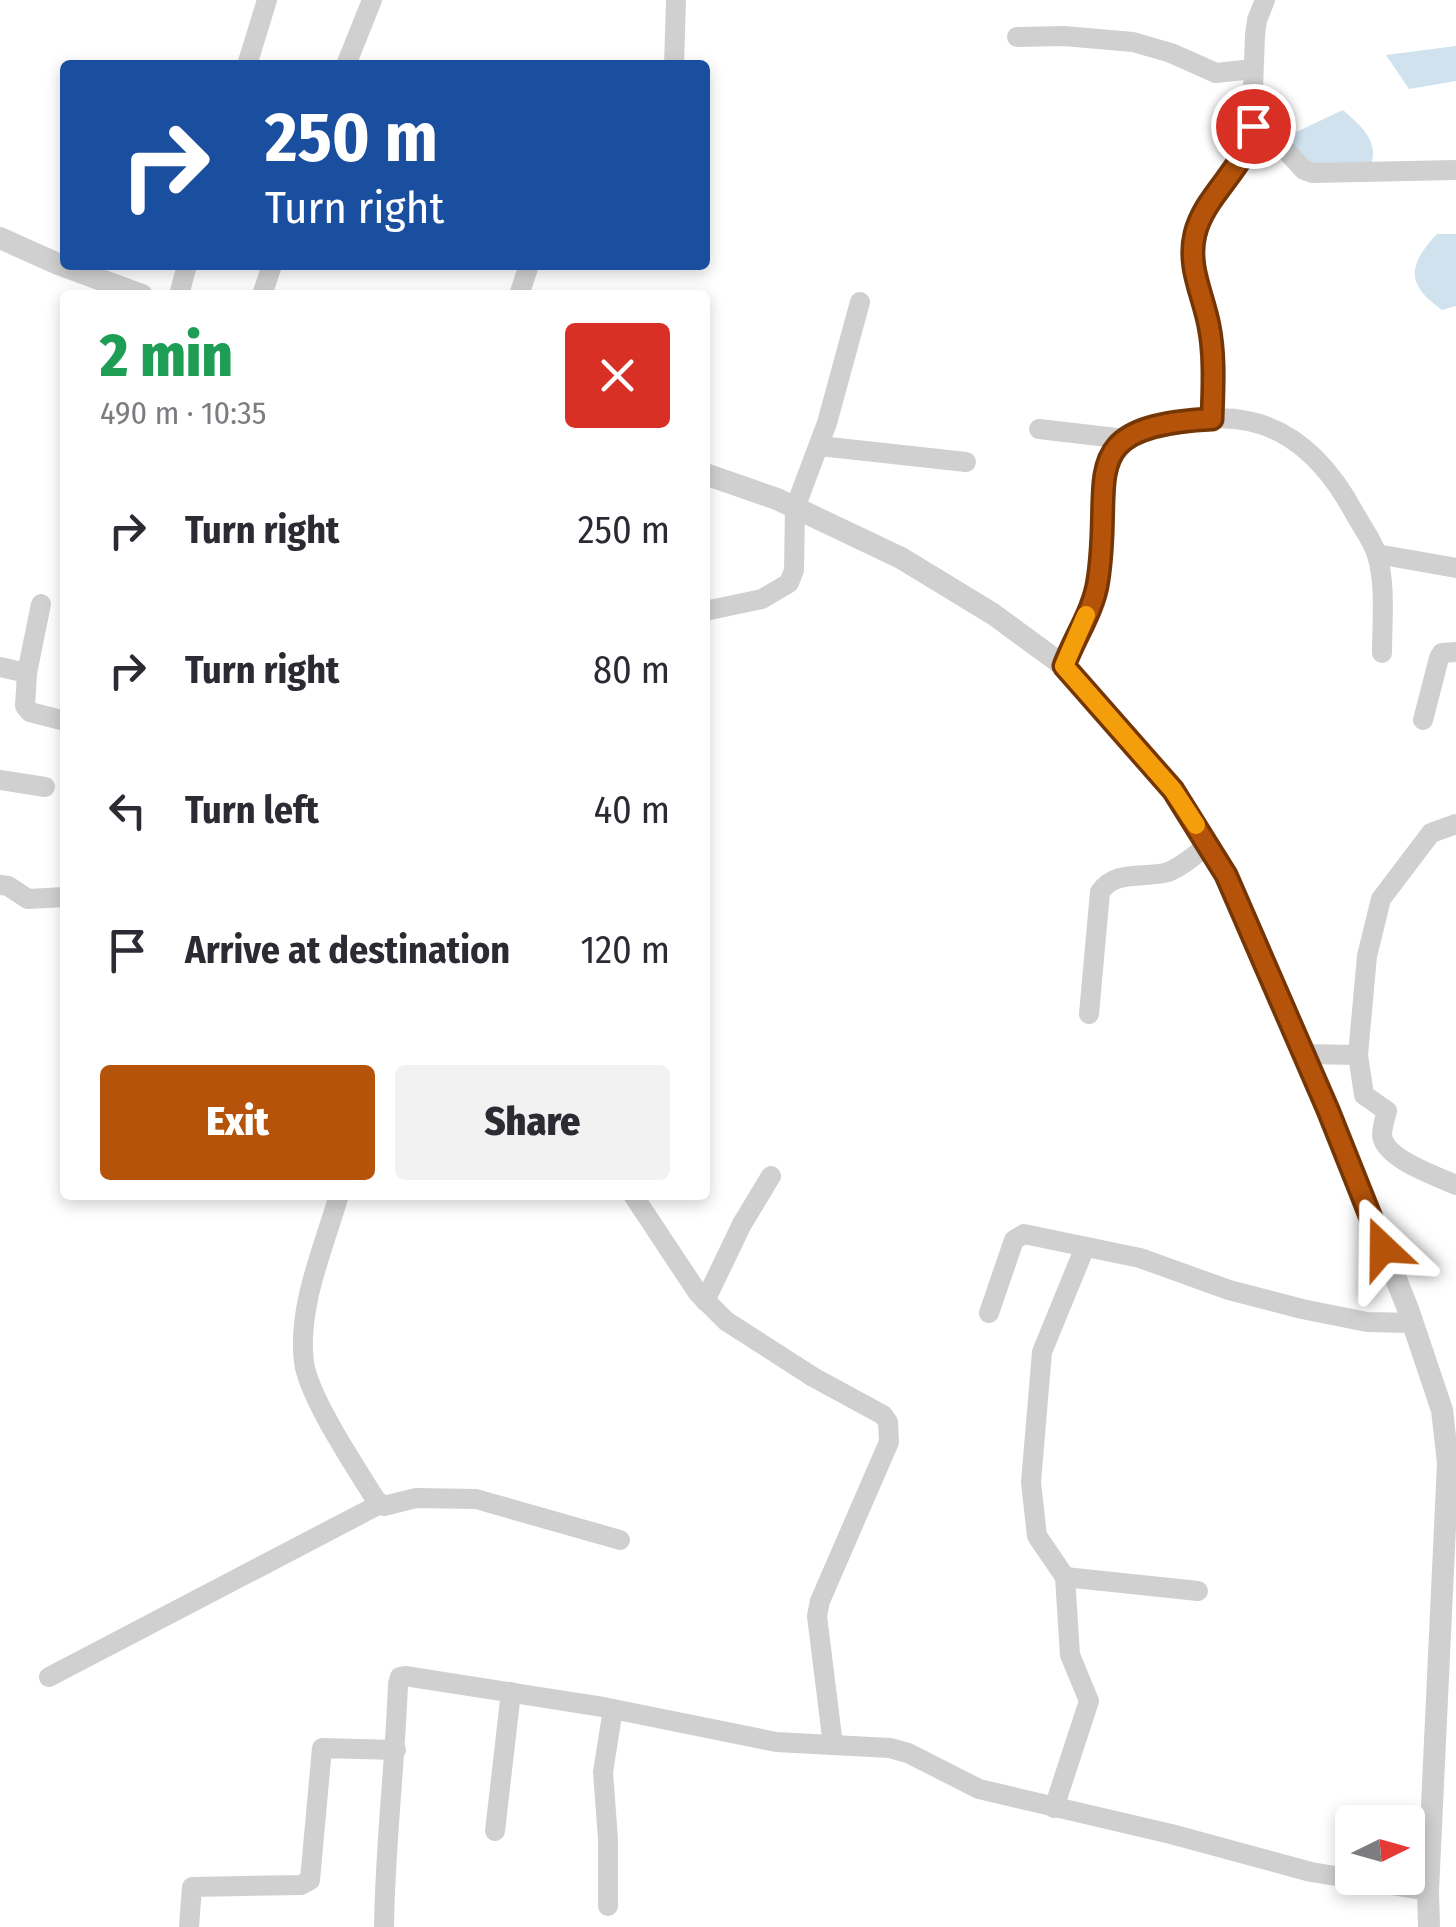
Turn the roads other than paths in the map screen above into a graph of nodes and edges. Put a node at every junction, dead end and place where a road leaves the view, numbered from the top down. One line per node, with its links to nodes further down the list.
1 (267, 0): 6 (street)
2 (372, 0): 7 (street)
3 (676, 0): 8 (street)
4 (1257, 2): 9 (street)
5 (1017, 38): 9 (street)
6 (249, 60)
7 (348, 60)
8 (674, 60)
9 (1254, 69): 10 (street)
10 (1251, 142): 11 (street); 17 (street)
11 (1456, 170)
12 (0, 238): 13 (street)
13 (60, 265)
14 (74, 270): 15 (street)
15 (128, 290)
16 (860, 302): 20 (street)
17 (1212, 419): 19 (street); 24 (street)
18 (1039, 430): 19 (street)
19 (1125, 439): 30 (street)
20 (820, 446): 21 (street); 23 (street)
21 (966, 462)
22 (710, 476): 23 (street)
23 (795, 508): 27 (street); 30 (street)
24 (1377, 554): 25 (street); 29 (street)
25 (1456, 568)
26 (41, 604): 32 (street)
27 (710, 610)
28 (1456, 652): 34 (street)
29 (1382, 653)
30 (1064, 666): 38 (street)
31 (0, 668): 32 (street)
32 (27, 673): 33 (street)
33 (60, 719)
34 (1424, 720)
35 (0, 780): 36 (street)
36 (45, 786)
37 (1456, 824): 43 (street)
38 (1209, 844): 41 (street); 42 (street)
39 (0, 885): 40 (street)
40 (60, 897)
41 (1090, 1014)
42 (1304, 1054): 43 (street); 51 (street)
43 (1358, 1055): 45 (street)
44 (771, 1176): 49 (street)
45 (1456, 1185)
46 (338, 1200): 52 (street)
47 (636, 1200): 49 (street)
48 (1086, 1247): 50 (street); 51 (street); 54 (street)
49 (705, 1301): 60 (street)
50 (989, 1313)
51 (1412, 1323): 56 (street)
52 (380, 1504): 53 (street); 57 (street)
53 (620, 1540)
54 (1065, 1577): 55 (street); 62 (street)
55 (1198, 1591)
56 (1448, 1627): 64 (street)
57 (49, 1677)
58 (511, 1692): 59 (street); 61 (street); 63 (street)
59 (613, 1709): 60 (street); 65 (street)
60 (833, 1745): 62 (street)
61 (396, 1750): 66 (street); 67 (street)
62 (1054, 1808): 64 (street)
63 (495, 1831)
64 (1428, 1890): 68 (street)
65 (608, 1906)
66 (189, 1927)
67 (384, 1927)
68 (1430, 1927)

